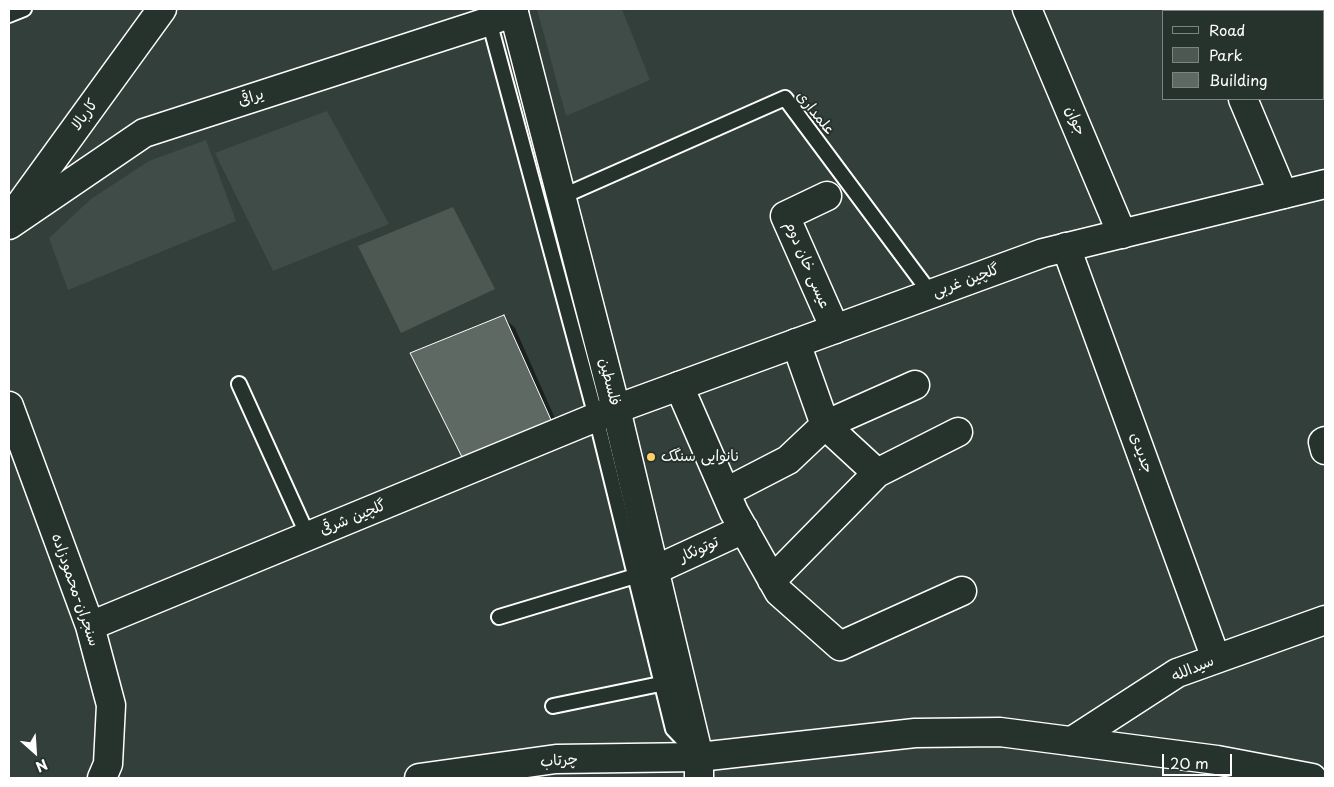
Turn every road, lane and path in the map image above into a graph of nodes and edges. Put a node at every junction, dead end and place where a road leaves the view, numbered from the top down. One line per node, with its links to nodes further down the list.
1 (24, 9): 5 (lane)
2 (162, 9): 11 (main road, کاربالا)
3 (1027, 9): 13 (main road, جوان)
4 (505, 12): 10 (main road, فلسطین); 12 (main road, یراقی); 22 (lane)
5 (9, 14)
6 (1242, 100): 8 (main road)
7 (1325, 184): 8 (main road, گلچین غربی)
8 (1283, 194): 13 (main road, گلچین غربی)
9 (826, 196): 16 (main road, عیسی خان دوم)
10 (562, 197): 15 (lane, علمداری); 22 (main road, فلسطین)
11 (9, 220)
12 (9, 225)
13 (1122, 234): 14 (main road, گلچین غربی)
14 (1066, 247): 15 (main road, گلچین غربی); 37 (main road, جدیدی)
15 (931, 294): 16 (main road, گلچین غربی)
16 (835, 329): 17 (main road, گلچین غربی)
17 (796, 343): 20 (main road, گلچین غربی); 23 (main road)
18 (239, 384): 30 (lane)
19 (915, 385): 23 (main road)
20 (679, 386): 22 (main road, گلچین غربی); 28 (main road)
21 (9, 406): 36 (main road, سنجران-محمودزاده)
22 (606, 413): 30 (main road, گلچین شرقی); 31 (main road, فلسطین)
23 (825, 426): 27 (main road); 28 (main road)
24 (958, 432): 27 (main road)
25 (1325, 441): 26 (main road)
26 (1325, 450)
27 (878, 473): 32 (main road)
28 (726, 492): 29 (main road)
29 (744, 529): 31 (main road, توتونکار); 32 (main road)
30 (308, 536): 36 (main road, گلچین شرقی)
31 (645, 573): 34 (lane); 38 (main road, فلسطین)
32 (772, 580): 33 (main road)
33 (962, 591)
34 (499, 617)
35 (1325, 620): 37 (main road, سیدالله)
36 (90, 626): 42 (main road, سنجران-محمودزاده)
37 (1216, 659): 40 (main road, سیدالله)
38 (671, 682): 39 (lane); 41 (main road, فلسطین)
39 (553, 706)
40 (1072, 741): 41 (main road, چرتاب); 44 (main road, چرتاب)
41 (703, 771): 43 (main road, چرتاب)
42 (102, 778)
43 (419, 778)
44 (1312, 778)

